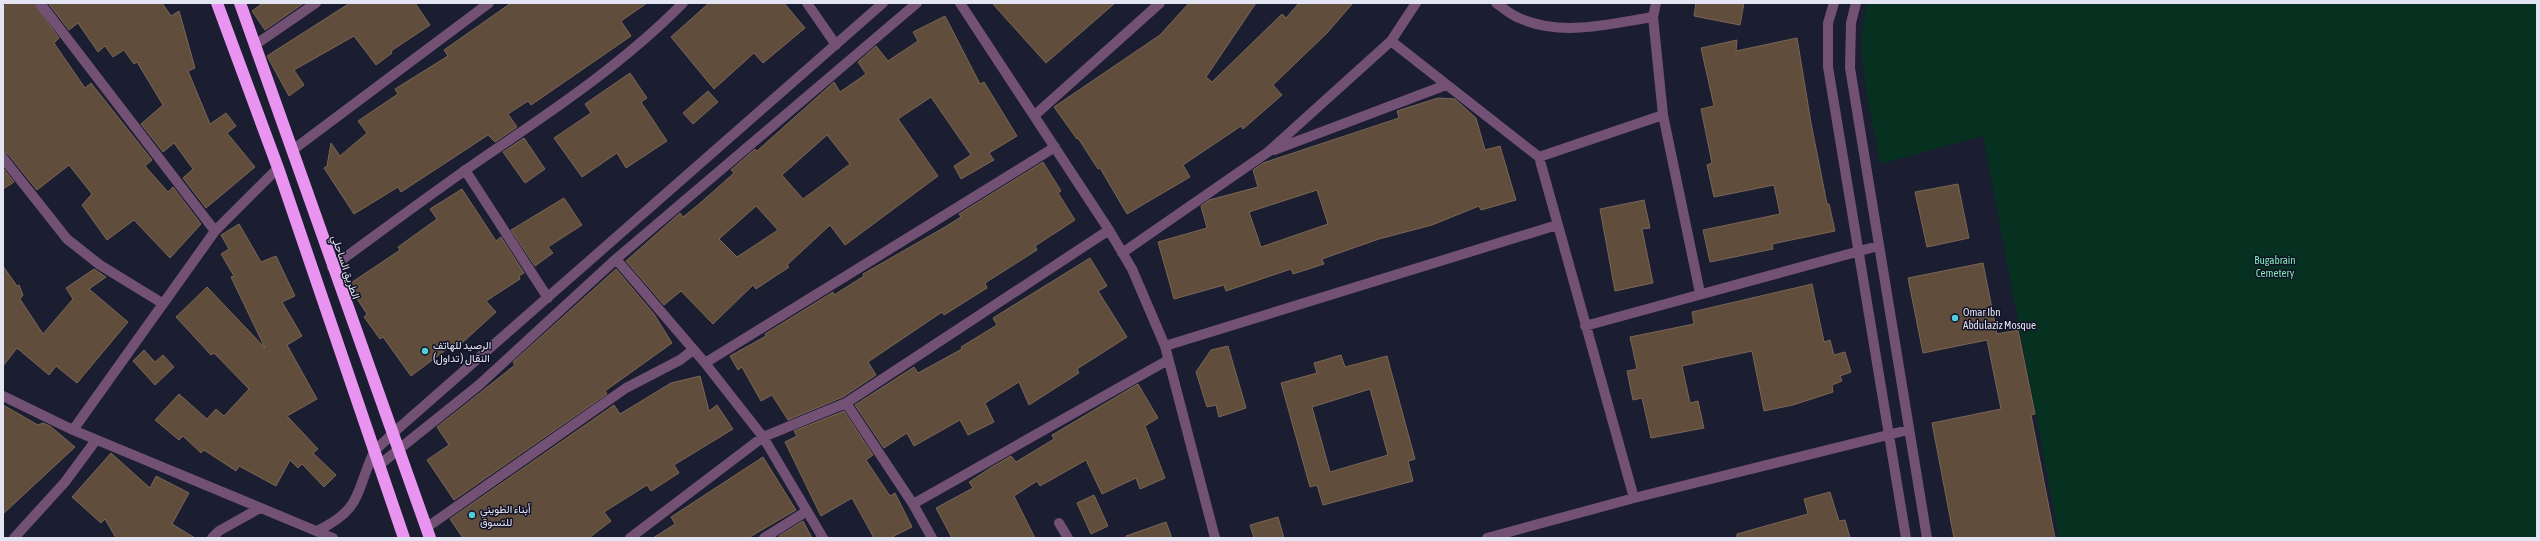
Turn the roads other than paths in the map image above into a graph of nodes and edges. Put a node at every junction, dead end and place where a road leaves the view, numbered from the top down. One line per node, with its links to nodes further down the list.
1 (40, 3): 33 (street)
2 (217, 3): 29 (highway)
3 (240, 3): 19 (highway, الطريق الساحلي)
4 (316, 3): 19 (street)
5 (489, 3): 25 (street)
6 (683, 3): 30 (street)
7 (806, 3): 20 (street)
8 (882, 3): 20 (street)
9 (917, 3): 37 (street)
10 (960, 3): 22 (street)
11 (1160, 3): 22 (street)
12 (1416, 3): 18 (street)
13 (1496, 3): 17 (street)
14 (1656, 3): 17 (street)
15 (1834, 3): 35 (street)
16 (1856, 3): 34 (street)
17 (1652, 16): 23 (street)
18 (1391, 41): 21 (street); 26 (street)
19 (255, 45): 25 (highway, الطريق الساحلي)
20 (836, 45): 40 (street)
21 (1446, 85): 26 (street); 27 (street)
22 (1035, 115): 24 (street)
23 (1663, 115): 27 (street); 39 (street)
24 (1055, 147): 32 (street); 46 (street)
25 (294, 149): 38 (highway, الطريق الساحلي)
26 (1268, 152): 36 (street)
27 (1539, 157): 31 (street)
28 (3, 158): 41 (street)
29 (278, 168): 33 (street); 56 (highway)
30 (465, 170): 38 (street); 40 (street)
31 (1557, 225): 42 (street); 43 (street)
32 (1109, 230): 36 (street); 48 (street)
33 (215, 231): 41 (street)
34 (1878, 246): 35 (street); 50 (street)
35 (1859, 251): 39 (street); 52 (street)
36 (1122, 253): 43 (street)
37 (616, 259): 44 (street); 55 (street)
38 (332, 267): 51 (highway, الطريق الساحلي)
39 (1700, 293): 42 (street)
40 (548, 298): 51 (street)
41 (162, 303): 49 (street)
42 (1585, 326): 58 (street)
43 (1165, 346): 45 (street)
44 (693, 350): 46 (street); 64 (street)
45 (1168, 360): 59 (street); 74 (street)
46 (705, 363): 53 (street)
47 (3, 396): 49 (street)
48 (846, 403): 53 (street); 59 (street)
49 (73, 430): 54 (street)
50 (1908, 430): 52 (street); 77 (street)
51 (392, 434): 55 (highway, الطريق الساحلي); 56 (street)
52 (1889, 434): 58 (street); 76 (street)
53 (763, 437): 61 (street); 69 (street)
54 (96, 440): 60 (street); 65 (street)
55 (398, 452): 57 (street); 64 (highway, الطريق الساحلي)
56 (374, 453): 57 (highway); 63 (street)
57 (378, 466): 68 (highway)
58 (1634, 498): 75 (street)
59 (913, 504): 72 (street)
60 (260, 508): 63 (street); 66 (street)
61 (807, 511): 70 (street); 71 (street)
62 (1059, 523): 73 (street)
63 (317, 531): 67 (street)
64 (428, 533)
65 (14, 538)
66 (212, 538)
67 (333, 538)
68 (404, 538)
69 (630, 538)
70 (764, 538)
71 (823, 538)
72 (932, 538)
73 (1068, 538)
74 (1216, 538)
75 (1487, 538)
76 (1906, 538)
77 (1927, 538)

